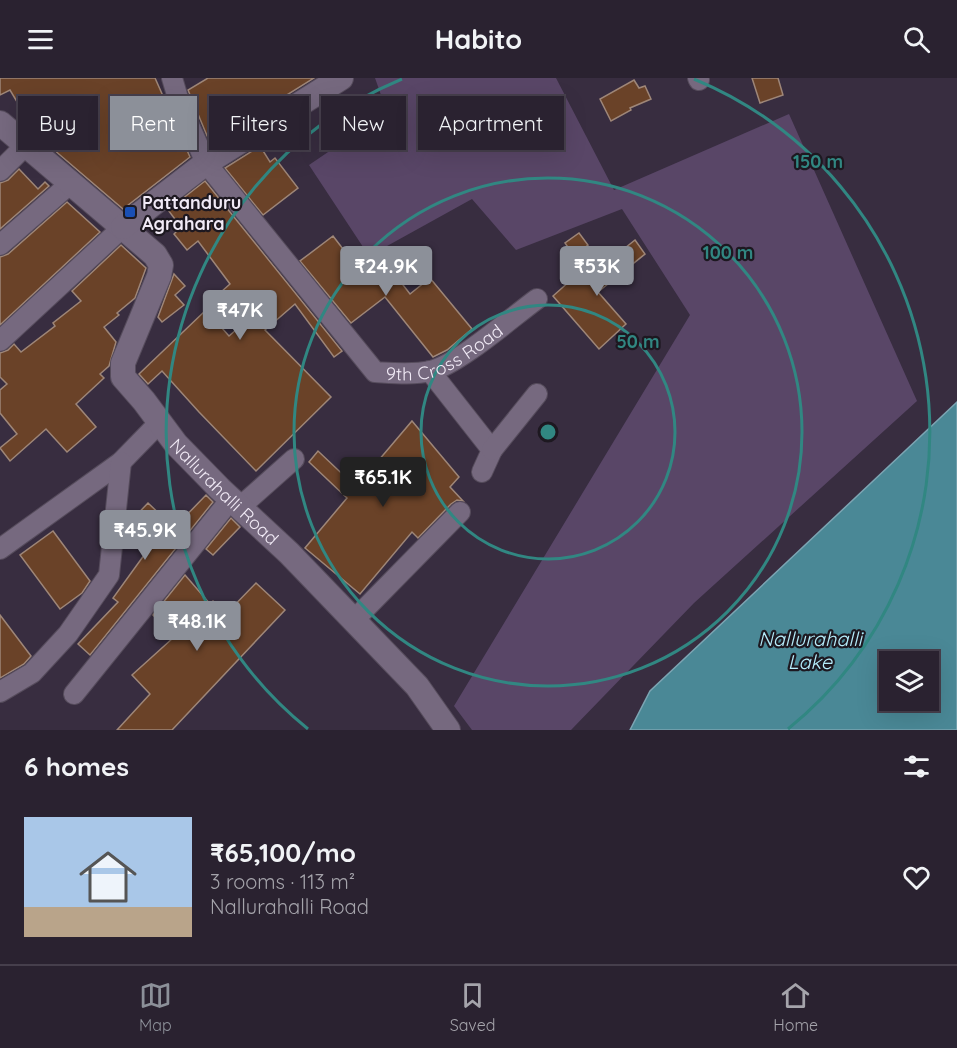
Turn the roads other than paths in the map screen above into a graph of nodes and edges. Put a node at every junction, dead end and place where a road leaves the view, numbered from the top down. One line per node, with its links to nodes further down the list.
1 (172, 78): 7 (street, 9th Cross Road)
2 (341, 78): 7 (street)
3 (0, 123): 4 (street)
4 (18, 138)
5 (21, 150): 8 (street)
6 (32, 150): 9 (street)
7 (206, 163): 10 (street); 14 (street, 9th Cross Road)
8 (0, 171)
9 (71, 183): 10 (street); 11 (street)
10 (123, 227): 13 (street); 16 (street, Nallurahalli Road)
11 (0, 245)
12 (537, 299): 14 (street, 9th Cross Road)
13 (0, 341)
14 (430, 371): 17 (street)
15 (537, 394): 17 (street)
16 (160, 422): 19 (street); 21 (street, Nallurahalli Road)
17 (492, 450): 20 (street)
18 (294, 459): 21 (street)
19 (121, 462): 23 (street); 25 (street)
20 (482, 472)
21 (235, 503): 24 (street, Nallurahalli Road); 26 (street)
22 (460, 512): 24 (street)
23 (0, 549)
24 (354, 620): 27 (street, Nallurahalli Road)
25 (0, 692)
26 (74, 694)
27 (448, 730)

